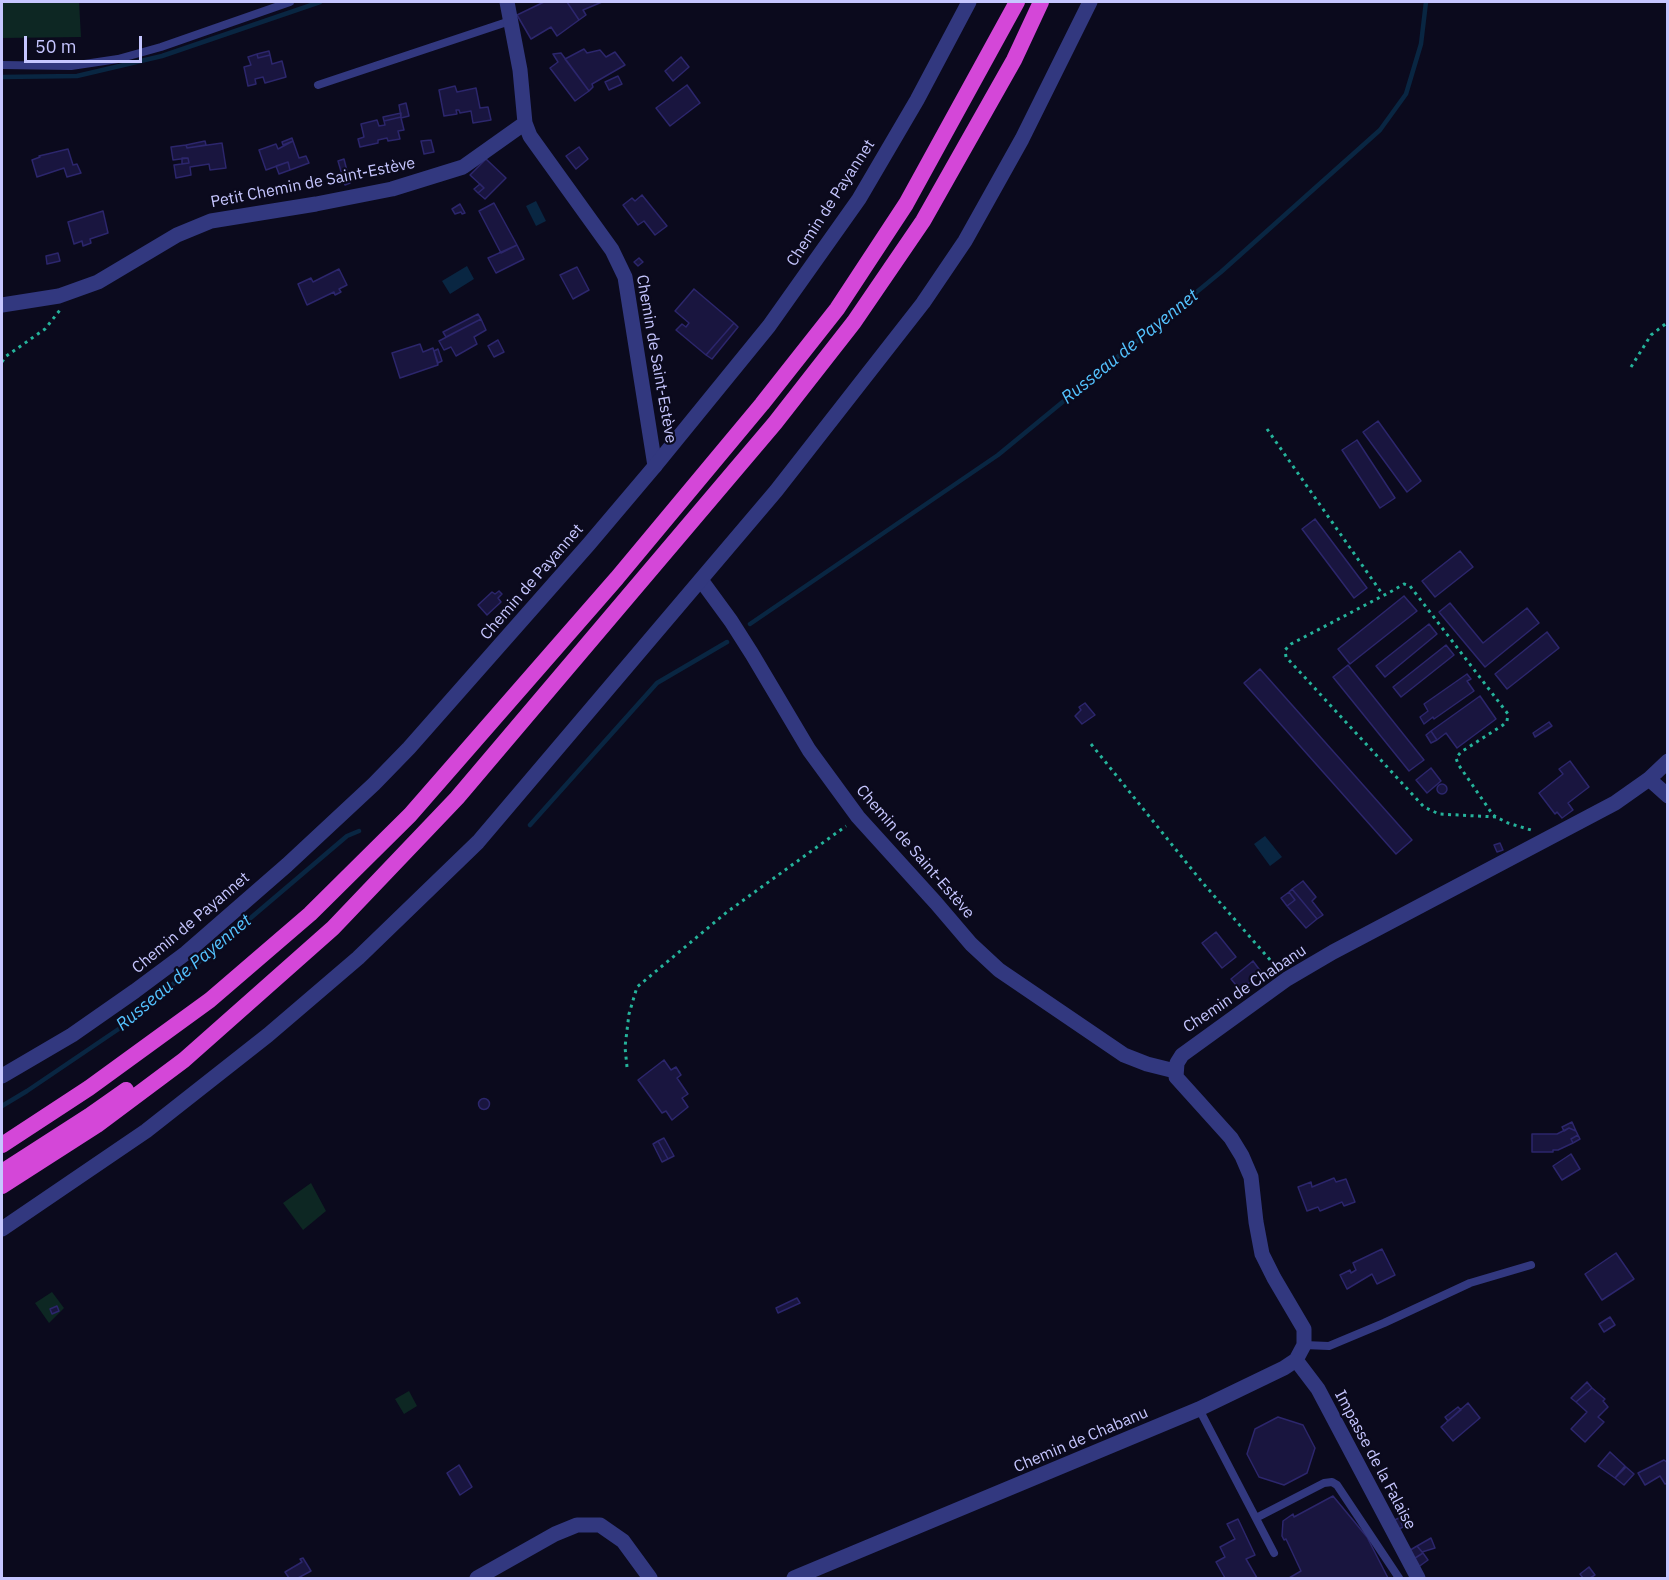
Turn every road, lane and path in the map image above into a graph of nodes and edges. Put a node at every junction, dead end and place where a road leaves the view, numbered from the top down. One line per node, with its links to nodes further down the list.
1 (290, 2): 8 (lane)
2 (507, 2): 7 (street, Chemin de Saint-Estève)
3 (969, 2): 17 (street, Chemin de Payannet)
4 (1017, 2): 32 (highway)
5 (1041, 2): 27 (highway)
6 (1090, 2): 18 (street)
7 (510, 21): 9 (lane); 10 (street, Chemin de Saint-Estève)
8 (2, 65)
9 (318, 85)
10 (525, 123): 11 (street, Petit Chemin de Saint-Estève); 17 (street, Chemin de Saint-Estève)
11 (64, 294): 12 (street, Petit Chemin de Saint-Estève); 14 (path)
12 (2, 305)
13 (1668, 322): 15 (path)
14 (2, 362)
15 (1631, 366)
16 (1267, 429): 19 (path)
17 (655, 466): 31 (street, Chemin de Payannet)
18 (701, 580): 24 (street, Chemin de Saint-Estève); 35 (street)
19 (1383, 595): 25 (path); 25 (path)
20 (1091, 744): 28 (path)
21 (1668, 761): 22 (street, Chemin de Chabanu)
22 (1649, 779): 23 (street); 26 (street, Chemin de Chabanu)
23 (1668, 796)
24 (858, 817): 29 (path); 30 (street, Chemin de Saint-Estève)
25 (1496, 817): 26 (path)
26 (1553, 837): 28 (street, Chemin de Chabanu)
27 (297, 961): 33 (highway); 34 (highway)
28 (1287, 979): 30 (street, Chemin de Chabanu)
29 (627, 1067)
30 (1175, 1071): 37 (street)
31 (2, 1076)
32 (2, 1145)
33 (2, 1172)
34 (2, 1186)
35 (2, 1229)
36 (1531, 1265): 37 (lane)
37 (1304, 1345): 38 (street)
38 (1296, 1360): 39 (street, Chemin de Chabanu); 47 (street, Impasse de la Falaise)
39 (1199, 1409): 40 (lane); 42 (street, Chemin de Chabanu)
40 (1256, 1518): 41 (lane); 46 (lane)
41 (1274, 1553)
42 (811, 1575): 45 (street, Chemin de Chabanu)
43 (477, 1578): 44 (street)
44 (650, 1578)
45 (794, 1578)
46 (1399, 1578)
47 (1416, 1578)

